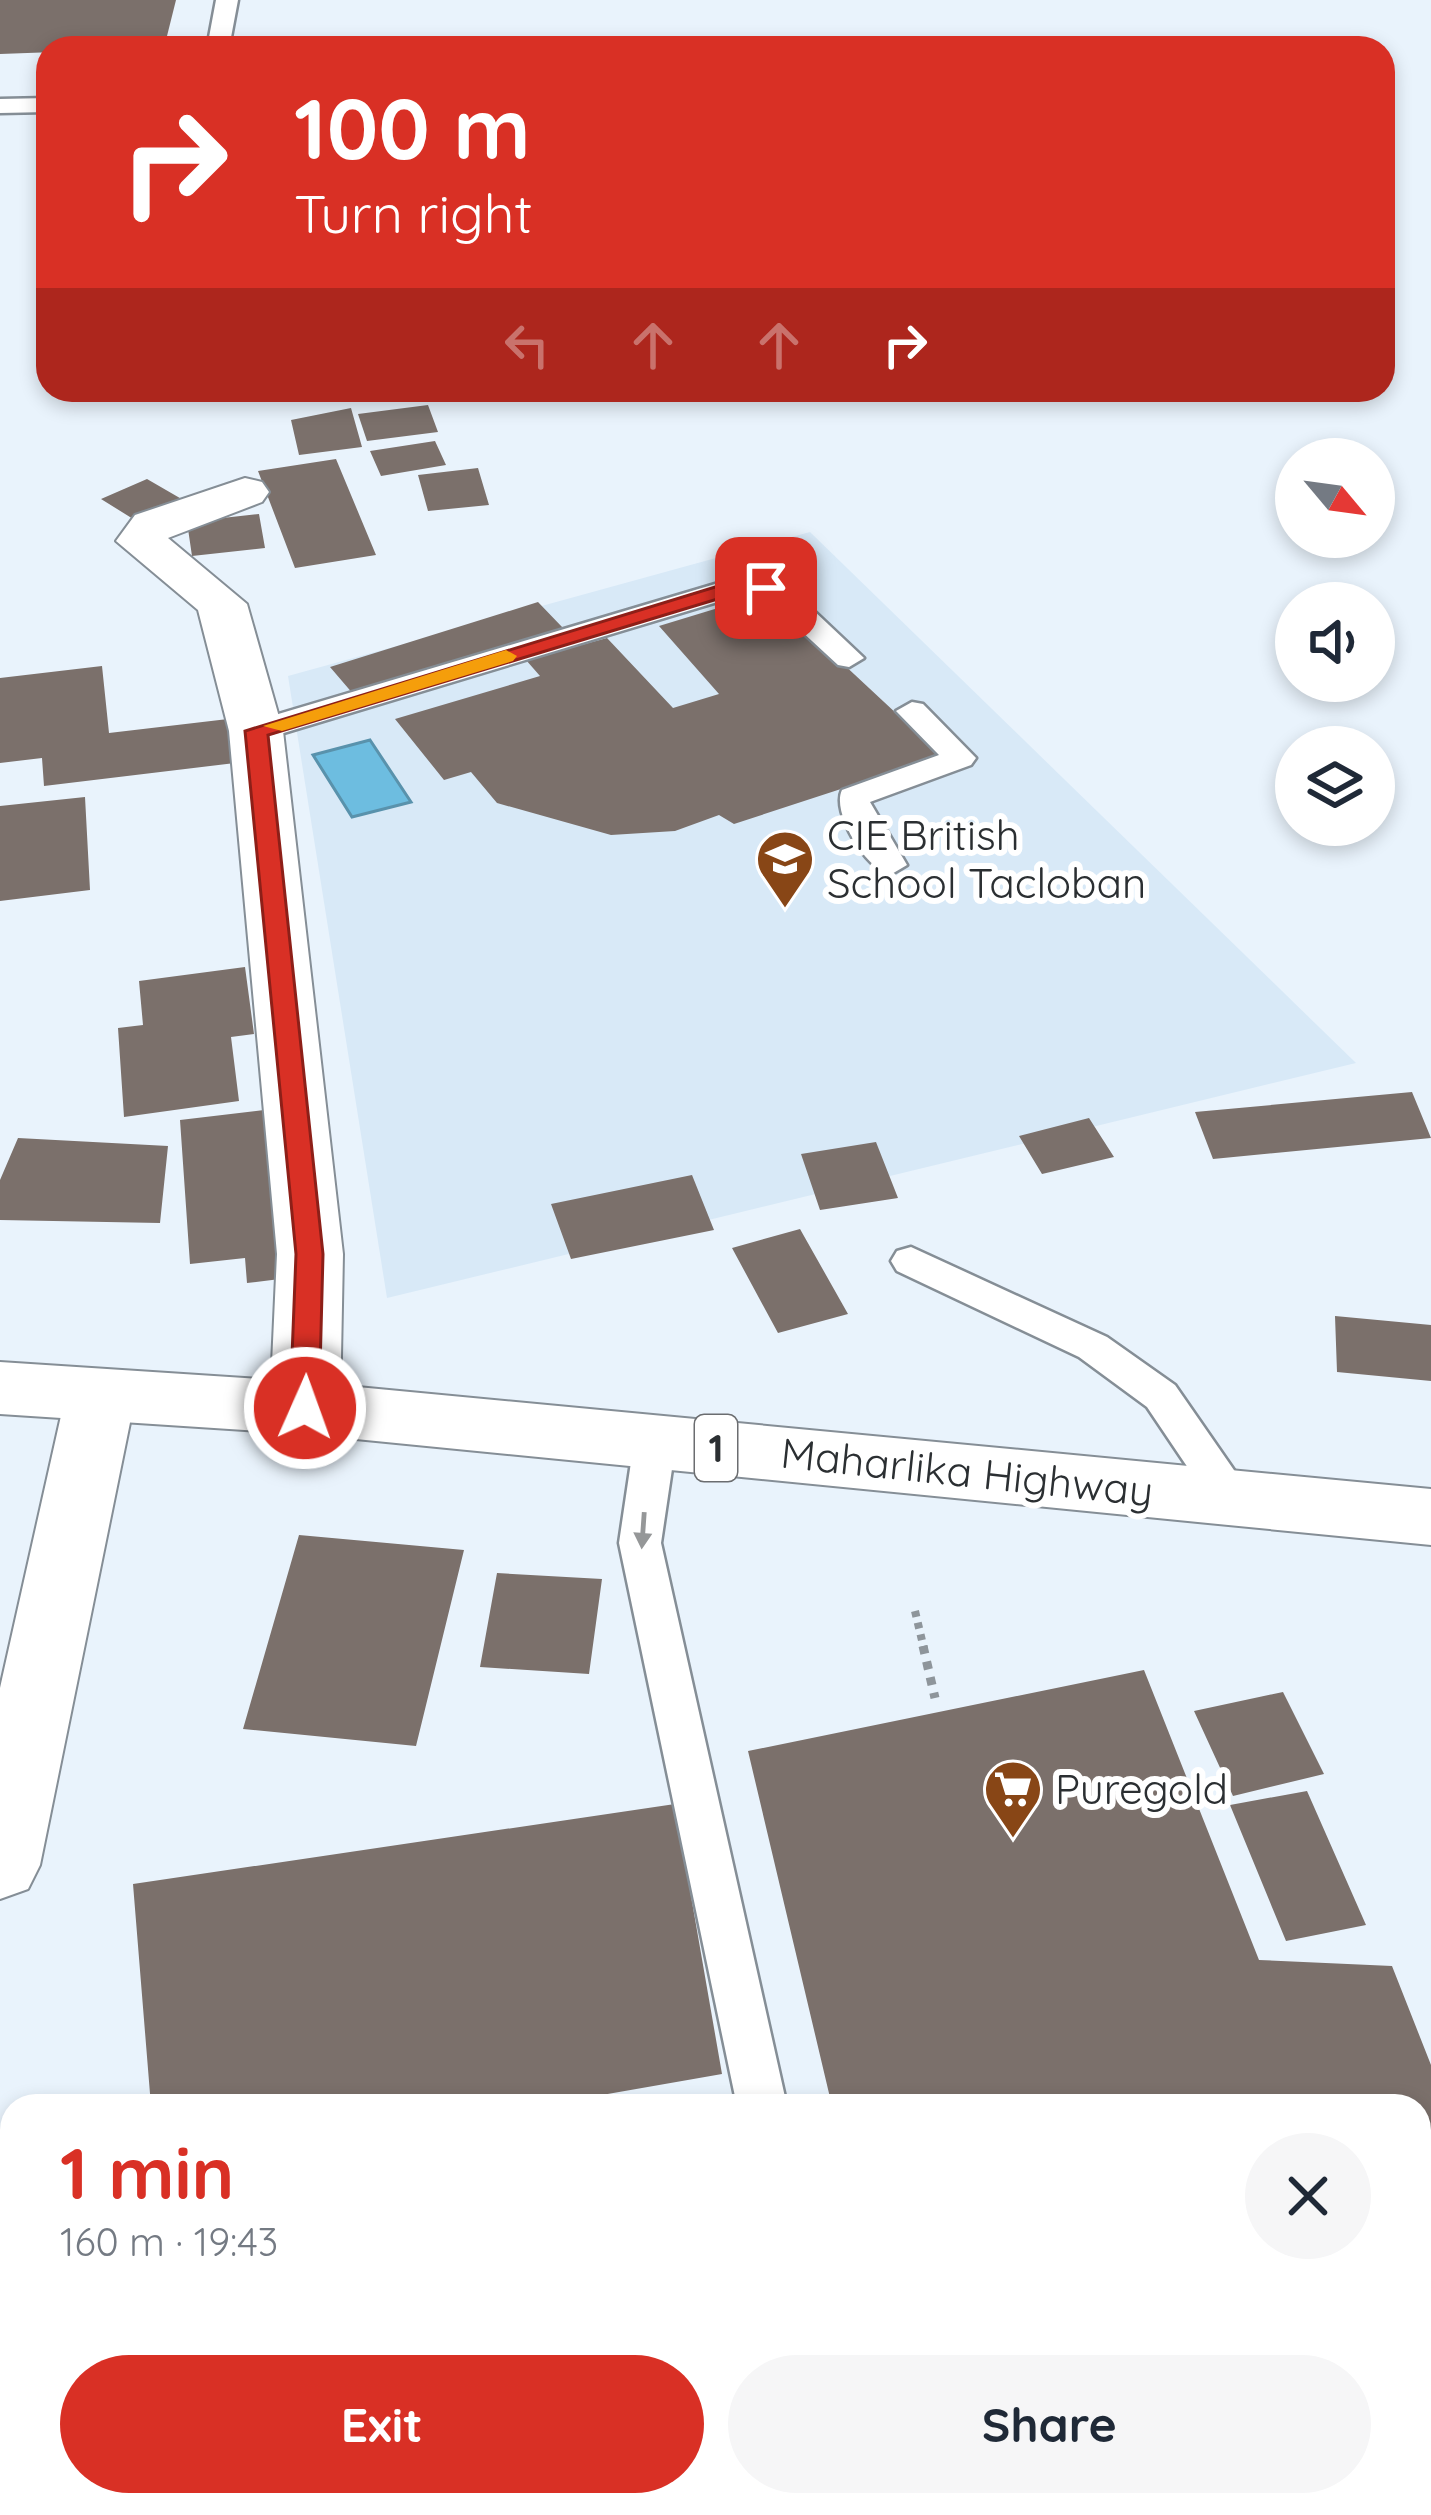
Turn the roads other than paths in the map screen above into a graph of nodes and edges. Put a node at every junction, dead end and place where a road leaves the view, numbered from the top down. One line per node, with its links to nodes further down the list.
1 (227, 0): 2 (lane)
2 (220, 36)
3 (36, 105): 4 (lane)
4 (0, 106)
5 (245, 492): 8 (street)
6 (849, 658): 8 (lane)
7 (912, 711): 9 (lane)
8 (256, 731): 13 (street)
9 (890, 865)
10 (911, 1261): 15 (lane)
11 (0, 1388): 12 (street, Maharlika Highway / 1)
12 (100, 1398): 13 (street, Maharlika Highway / 1); 17 (street)
13 (305, 1408): 14 (street, Maharlika Highway / 1)
14 (655, 1442): 15 (street, Maharlika Highway / 1); 18 (lane, one-way to 18)
15 (1230, 1497): 16 (street, Maharlika Highway / 1)
16 (1431, 1517)
17 (0, 1865)
18 (759, 2094)

